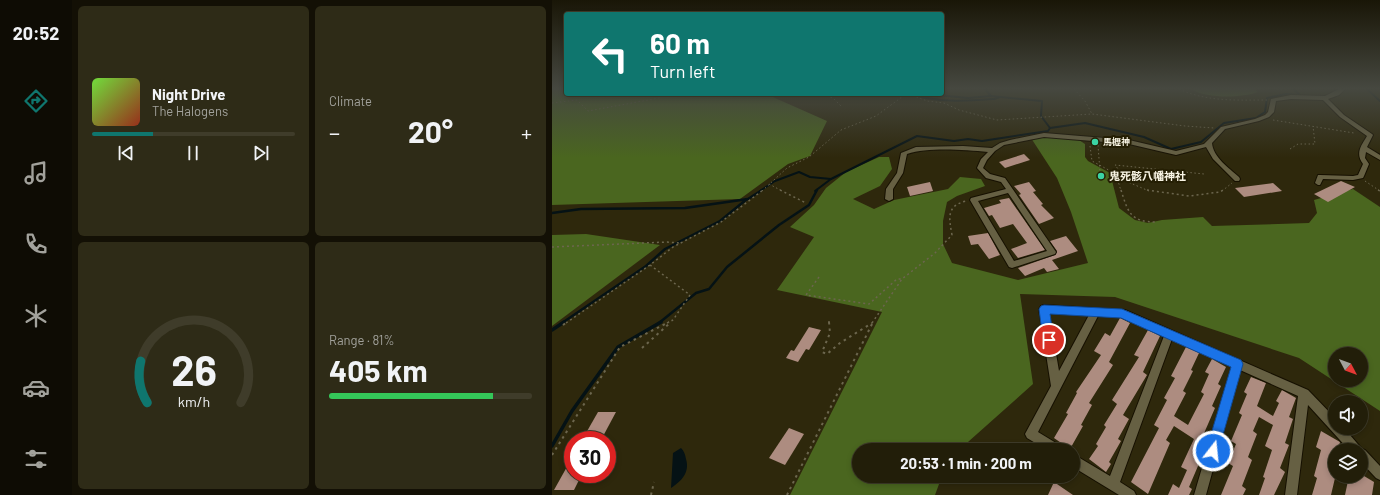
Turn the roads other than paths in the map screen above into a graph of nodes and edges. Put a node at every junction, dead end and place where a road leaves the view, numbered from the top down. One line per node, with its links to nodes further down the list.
1 (1270, 112): 3 (street)
2 (1338, 112): 4 (street)
3 (1209, 143): 5 (street); 7 (street)
4 (1363, 148): 6 (street); 8 (street)
5 (993, 150): 9 (street); 10 (street)
6 (1380, 158)
7 (1237, 180)
8 (1318, 183)
9 (1010, 190): 9 (street)
10 (889, 199)
11 (1095, 312): 12 (street); 14 (street); 14 (street)
12 (1169, 335): 13 (street); 23 (street)
13 (1237, 364): 15 (street); 25 (street)
14 (1056, 386): 18 (street)
15 (1304, 394): 16 (street); 26 (street)
16 (1328, 419)
17 (1343, 435): 19 (street)
18 (1046, 443)
19 (1351, 443)
20 (1368, 461): 22 (street)
21 (1080, 464): 23 (street)
22 (1380, 474)
23 (1112, 485): 24 (street)
24 (1130, 495)
25 (1200, 495)
26 (1291, 495)

